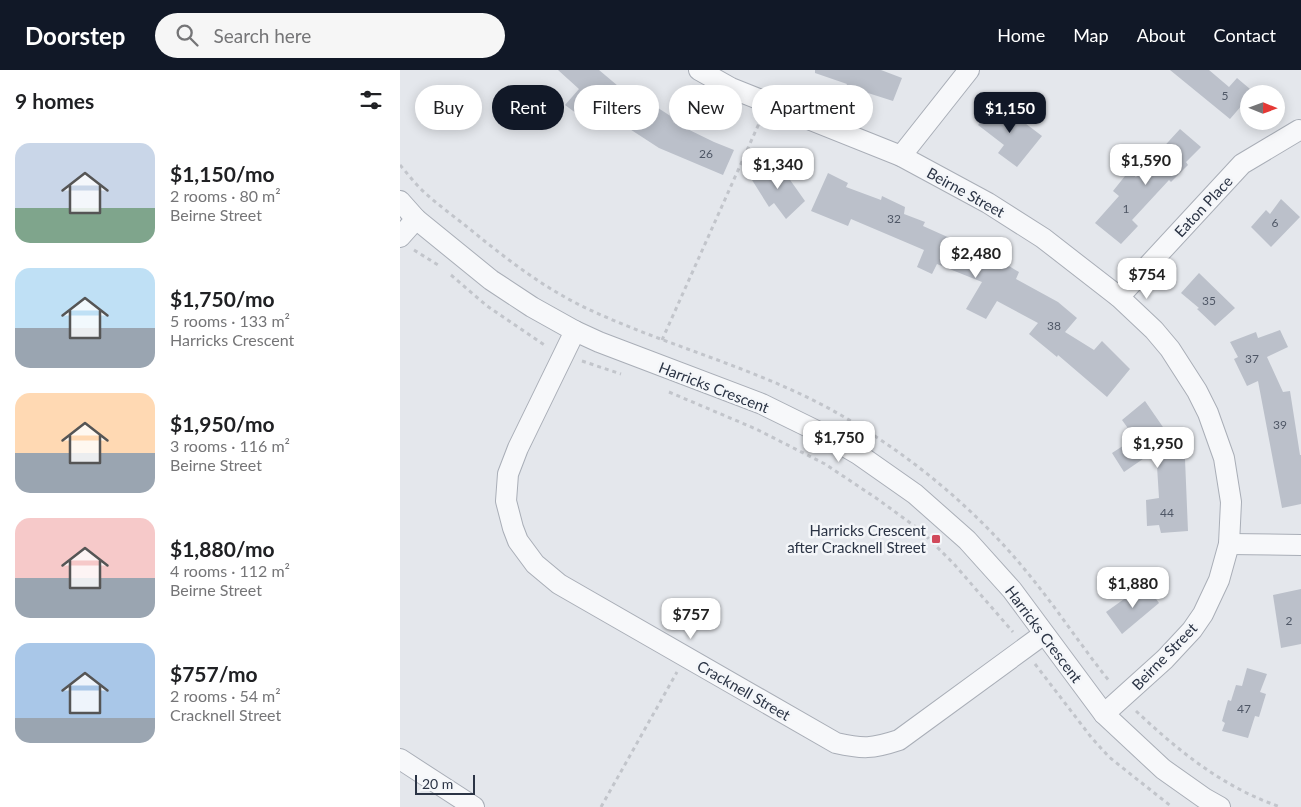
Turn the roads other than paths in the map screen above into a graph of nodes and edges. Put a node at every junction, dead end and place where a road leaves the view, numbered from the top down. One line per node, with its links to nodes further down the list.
1 (700, 70): 4 (street, Beirne Street)
2 (969, 70): 4 (street)
3 (1299, 130): 8 (street, Eaton Place)
4 (901, 156): 8 (street, Beirne Street)
5 (400, 201): 6 (street, Harricks Crescent)
6 (416, 219): 7 (street); 9 (street, Harricks Crescent)
7 (405, 243)
8 (1119, 297): 10 (street, Beirne Street)
9 (575, 331): 12 (street, Harricks Crescent); 12 (street, Cracknell Street)
10 (1229, 544): 11 (street); 13 (street, Beirne Street)
11 (1301, 545)
12 (1044, 634): 13 (street, Harricks Crescent)
13 (1104, 714): 15 (street, Harricks Crescent)
14 (400, 759): 16 (street)
15 (1208, 804)
16 (474, 807)

